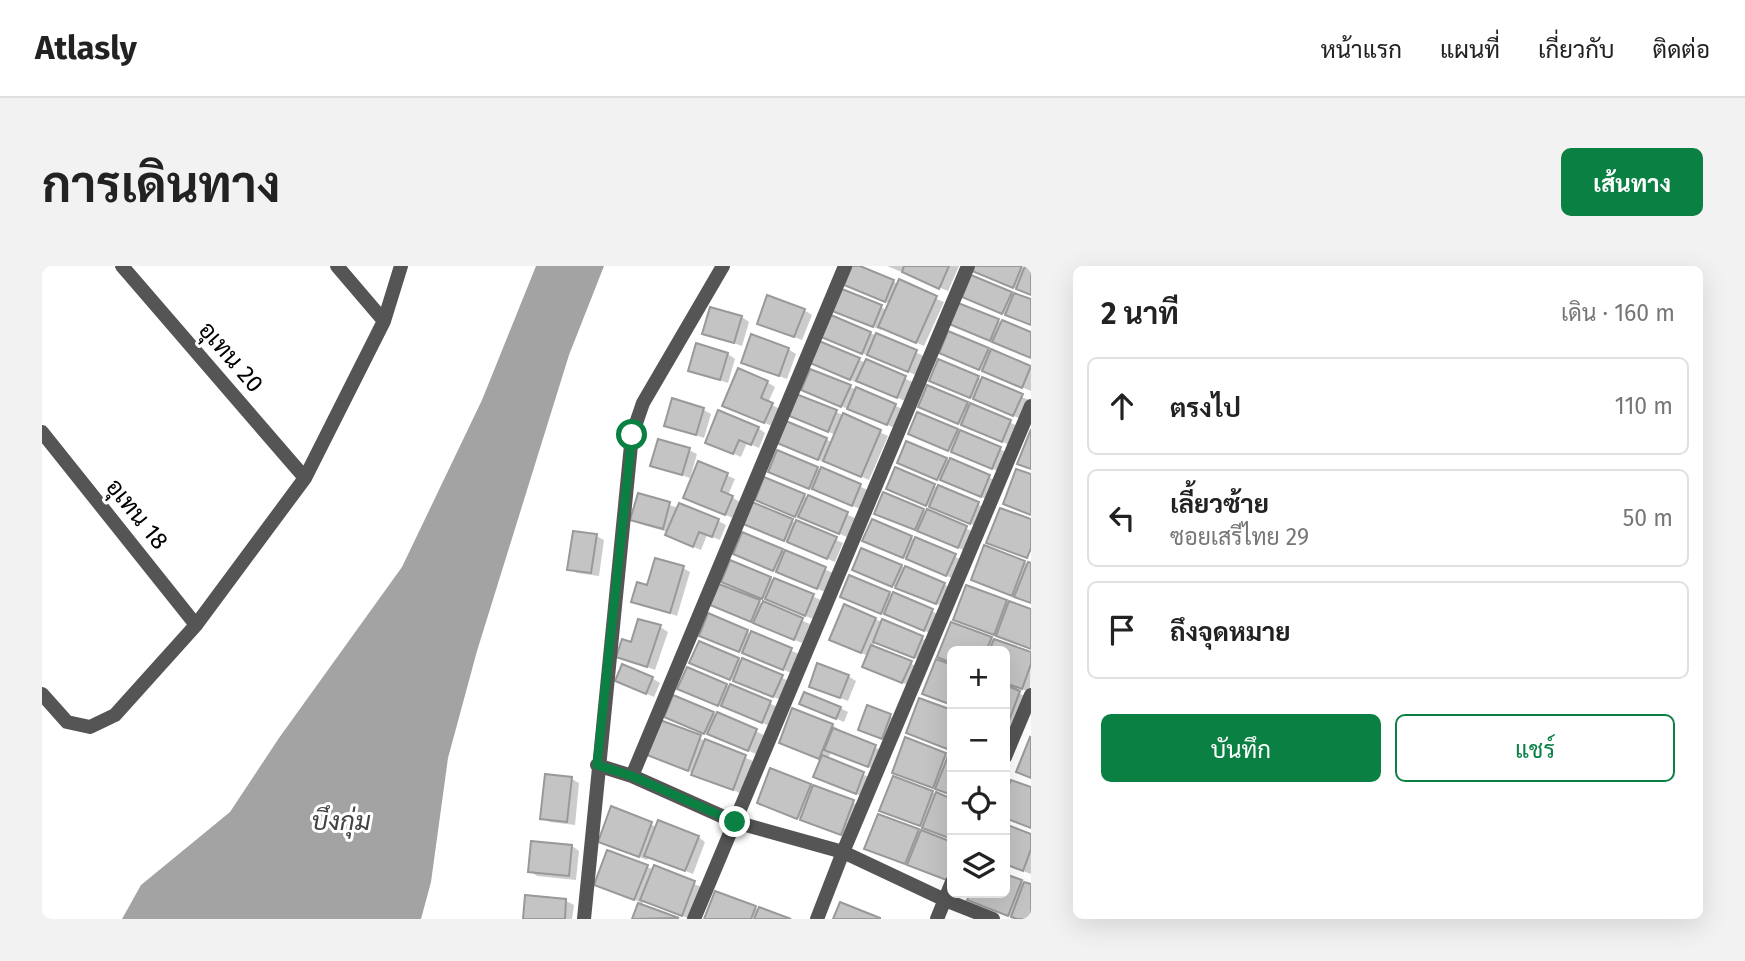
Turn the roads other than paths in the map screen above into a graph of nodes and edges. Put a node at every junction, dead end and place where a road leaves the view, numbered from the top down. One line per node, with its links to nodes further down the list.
1 (122, 266): 10 (street, อุเทน 20)
2 (337, 266): 7 (street)
3 (401, 266): 7 (street)
4 (723, 266): 15 (street)
5 (845, 266): 16 (street)
6 (968, 266): 17 (street)
7 (384, 321): 10 (street)
8 (1031, 406): 18 (street)
9 (42, 432): 11 (street, อุเทน 18)
10 (305, 478): 11 (street)
11 (196, 625): 12 (street)
12 (42, 694)
13 (1031, 695): 14 (street)
14 (1010, 745)
15 (597, 765): 16 (street); 21 (street)
16 (632, 776): 17 (street)
17 (735, 822): 18 (street); 22 (street)
18 (843, 852): 20 (street); 23 (street)
19 (947, 895): 20 (street)
20 (945, 900): 24 (street); 25 (street)
21 (583, 919)
22 (694, 919)
23 (817, 919)
24 (937, 919)
25 (993, 919)

